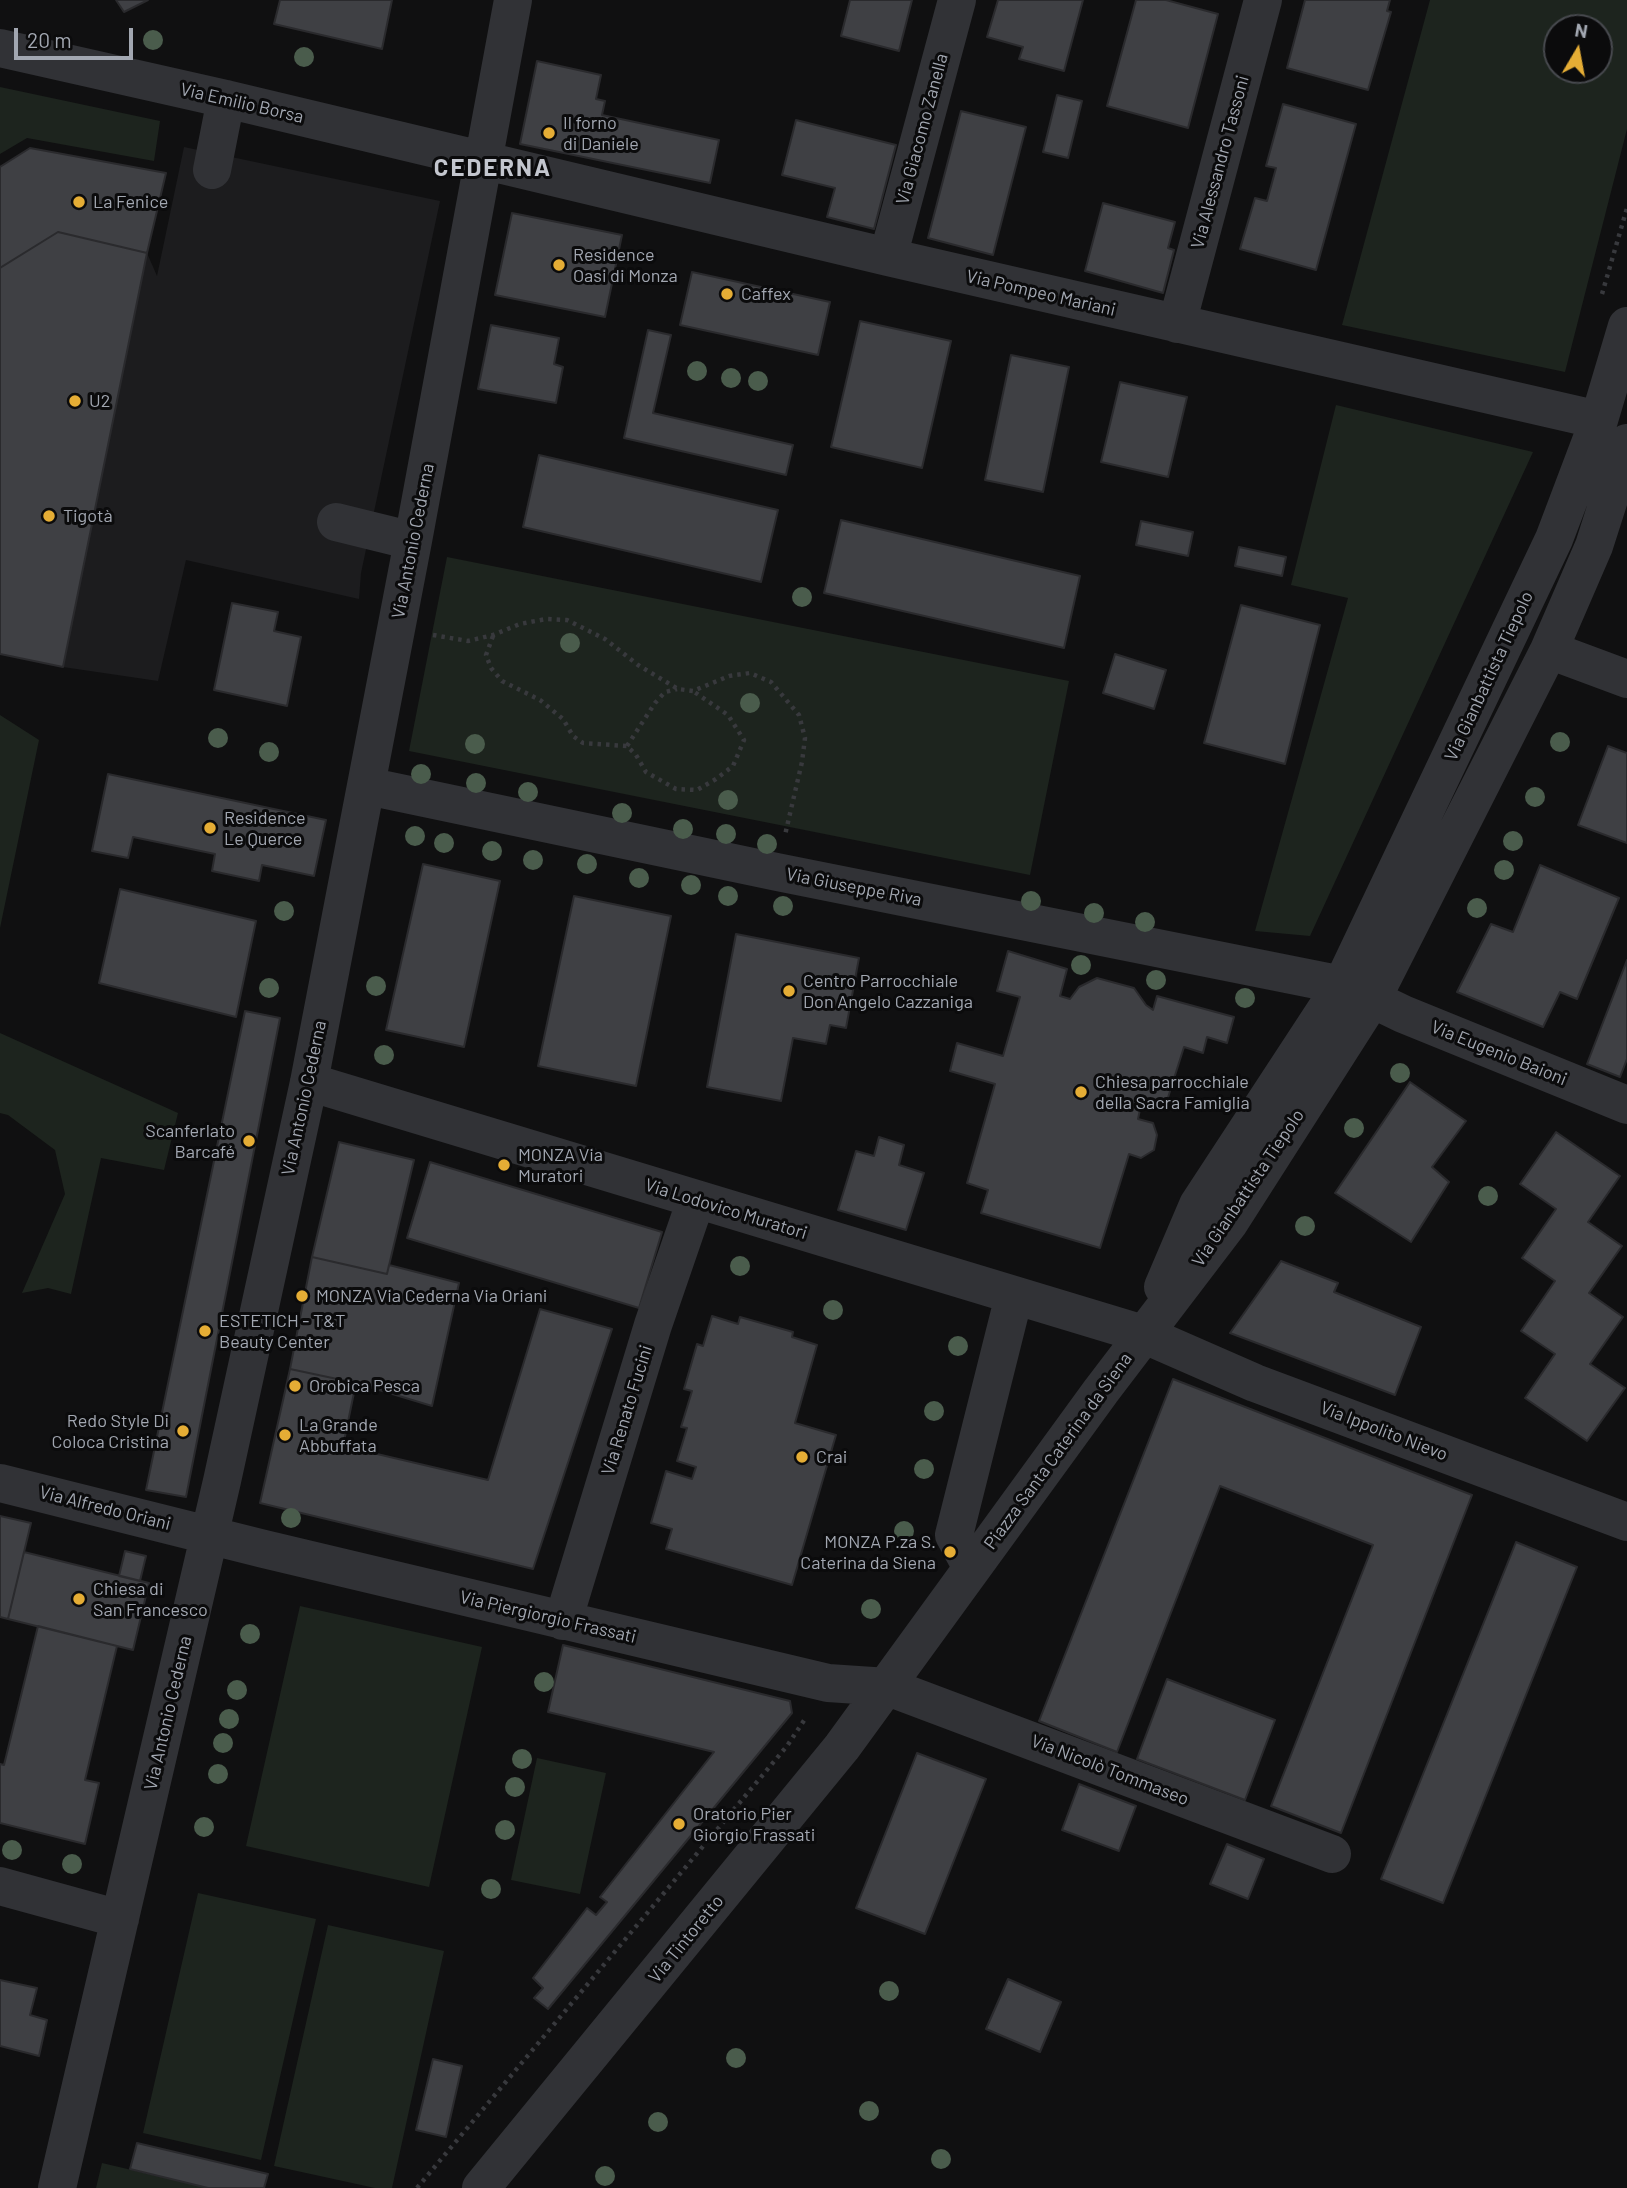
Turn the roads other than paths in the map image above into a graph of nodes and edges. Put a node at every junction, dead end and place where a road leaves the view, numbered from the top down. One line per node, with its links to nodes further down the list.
1 (513, 0): 6 (street, Via Antonio Cederna)
2 (957, 0): 8 (street, Via Giacomo Zanella)
3 (1263, 0): 9 (street, Via Alessandro Tassoni)
4 (0, 48): 5 (street, Via Emilio Borsa)
5 (226, 99): 6 (street, Via Emilio Borsa); 7 (street)
6 (483, 161): 8 (street, Via Pompeo Mariani); 13 (street, Via Antonio Cederna)
7 (212, 170)
8 (888, 257): 9 (street, Via Pompeo Mariani)
9 (1177, 324): 11 (street, Via Pompeo Mariani)
10 (1627, 326): 11 (street, Via Gianbattista Tiepolo)
11 (1613, 431): 14 (street, Via Gianbattista Tiepolo); 17 (street, Via Gianbattista Tiepolo)
12 (336, 522): 13 (street)
13 (413, 541): 16 (street, Via Antonio Cederna)
14 (1549, 650): 15 (street); 17 (street, Via Gianbattista Tiepolo)
15 (1627, 679)
16 (366, 786): 17 (street, Via Giuseppe Riva); 18 (street, Via Antonio Cederna)
17 (1357, 992): 19 (street, Via Eugenio Baioni); 22 (street, Via Gianbattista Tiepolo)
18 (309, 1082): 20 (street, Via Lodovico Muratori); 25 (street, Via Antonio Cederna)
19 (1627, 1105)
20 (696, 1200): 21 (street, Via Lodovico Muratori); 27 (street, Via Renato Fucini)
21 (1014, 1296): 22 (street, Via Lodovico Muratori); 26 (street, Piazza Santa Caterina da Siena)
22 (1143, 1334): 24 (street, Via Ippolito Nievo); 26 (street, Piazza Santa Caterina da Siena)
23 (0, 1483): 25 (street, Via Alfredo Oriani)
24 (1627, 1522)
25 (210, 1535): 27 (street, Via Piergiorgio Frassati); 31 (street, Via Antonio Cederna)
26 (972, 1568): 28 (street, Piazza Santa Caterina da Siena)
27 (563, 1621): 28 (street, Via Piergiorgio Frassati)
28 (888, 1687): 29 (street, Via Nicolò Tommaseo); 33 (street, Via Tintoretto)
29 (1332, 1854)
30 (0, 1886): 31 (street)
31 (120, 1919): 32 (street, Via Antonio Cederna)
32 (57, 2188)
33 (481, 2188)

